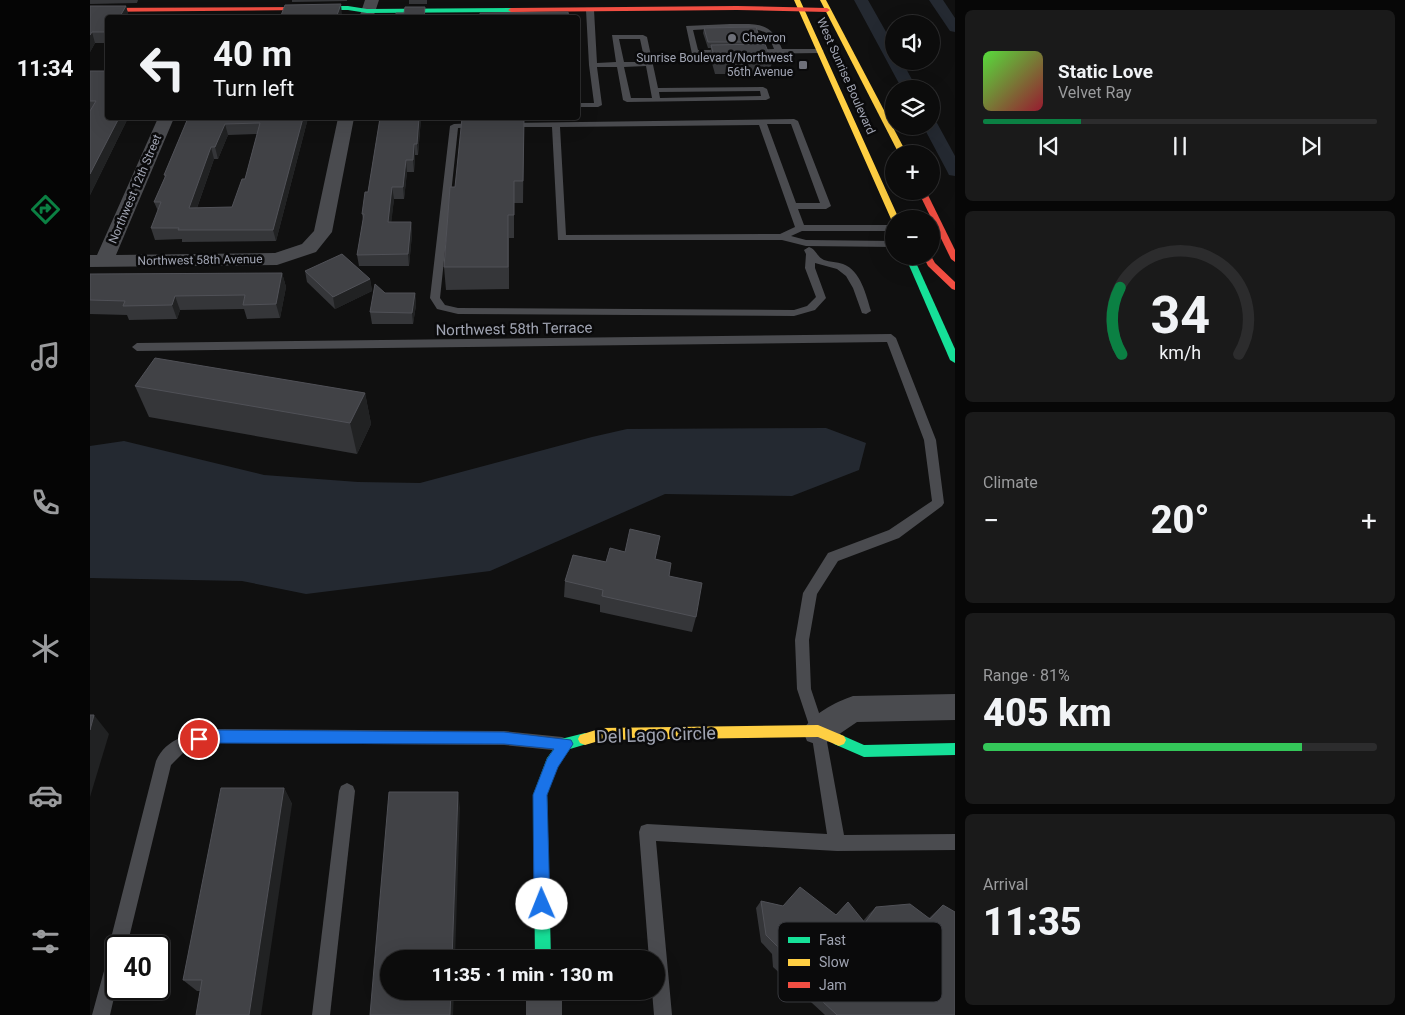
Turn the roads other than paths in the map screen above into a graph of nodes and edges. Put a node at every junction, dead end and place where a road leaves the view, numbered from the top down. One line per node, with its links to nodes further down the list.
1 (799, 5): 2 (main road); 3 (main road); 13 (main road, West Sunrise Boulevard)
2 (825, 5): 27 (main road, West Sunrise Boulevard)
3 (737, 8): 6 (main road); 12 (lane)
4 (90, 10): 7 (main road)
5 (368, 10): 7 (main road); 8 (main road)
6 (590, 10): 8 (main road); 19 (lane)
7 (210, 14): 9 (main road)
8 (479, 14)
9 (170, 15)
10 (90, 17): 11 (main road)
11 (105, 17)
12 (742, 27): 14 (lane); 16 (lane)
13 (820, 51): 16 (lane); 30 (main road, West Sunrise Boulevard)
14 (732, 52)
15 (742, 52): 16 (lane)
16 (779, 52)
17 (649, 64): 18 (lane); 18 (lane); 20 (lane)
18 (620, 65): 19 (lane); 21 (lane)
19 (593, 66): 22 (lane)
20 (654, 90): 21 (lane); 21 (lane)
21 (657, 100)
22 (580, 105)
23 (165, 120): 38 (street, Northwest 12th Street)
24 (346, 120): 38 (street, Northwest 58th Avenue)
25 (762, 122): 26 (lane); 29 (lane); 29 (lane)
26 (556, 124): 33 (lane); 36 (lane)
27 (898, 145)
28 (926, 200): 37 (main road)
29 (792, 206): 31 (lane)
30 (891, 210)
31 (800, 228): 32 (lane); 33 (lane)
32 (885, 228)
33 (782, 237): 34 (lane)
34 (806, 243): 35 (lane); 36 (lane)
35 (885, 244)
36 (811, 254): 42 (lane)
37 (955, 259)
38 (97, 261)
39 (913, 265): 44 (main road)
40 (932, 265): 41 (main road)
41 (955, 287)
42 (866, 311)
43 (137, 347): 46 (lane, Northwest 58th Terrace)
44 (955, 360)
45 (955, 707): 46 (street)
46 (818, 731): 47 (main road, Del Lago Circle); 48 (main road, Del Lago Circle); 51 (lane)
47 (566, 744): 52 (lane); 53 (main road)
48 (955, 749)
49 (347, 791): 57 (lane)
50 (955, 842): 51 (lane)
51 (837, 843): 59 (lane)
52 (121, 935)
53 (543, 950)
54 (105, 999): 56 (lane)
55 (544, 1000): 58 (street)
56 (101, 1015)
57 (320, 1015)
58 (544, 1015)
59 (663, 1015)

